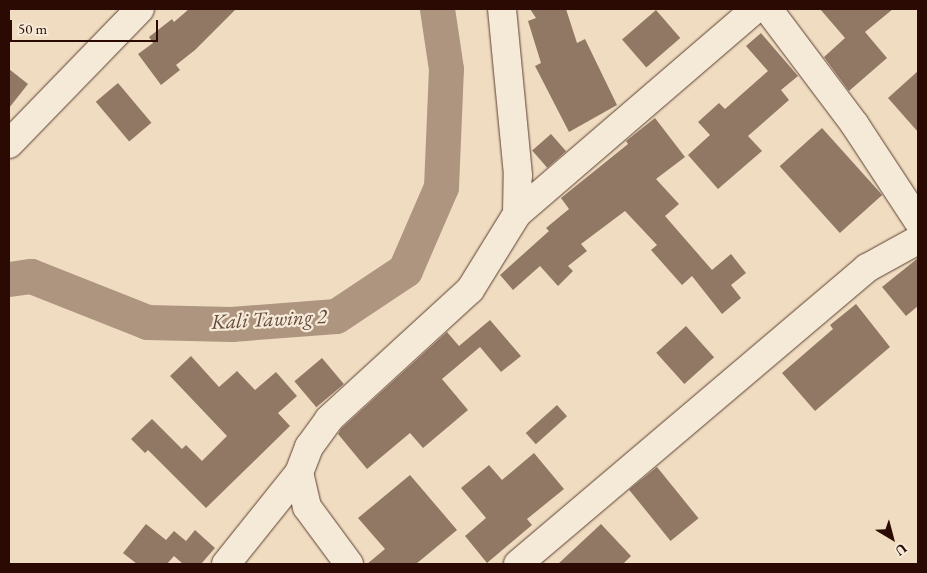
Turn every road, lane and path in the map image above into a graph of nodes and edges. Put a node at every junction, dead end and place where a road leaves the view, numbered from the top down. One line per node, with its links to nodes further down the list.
1 (140, 9): 5 (street)
2 (502, 9): 6 (street)
3 (755, 9): 6 (street)
4 (768, 9): 7 (street)
5 (9, 144)
6 (517, 214): 9 (street)
7 (918, 221)
8 (918, 240): 12 (street)
9 (300, 474): 10 (street); 11 (street)
10 (226, 564)
11 (349, 564)
12 (518, 564)

